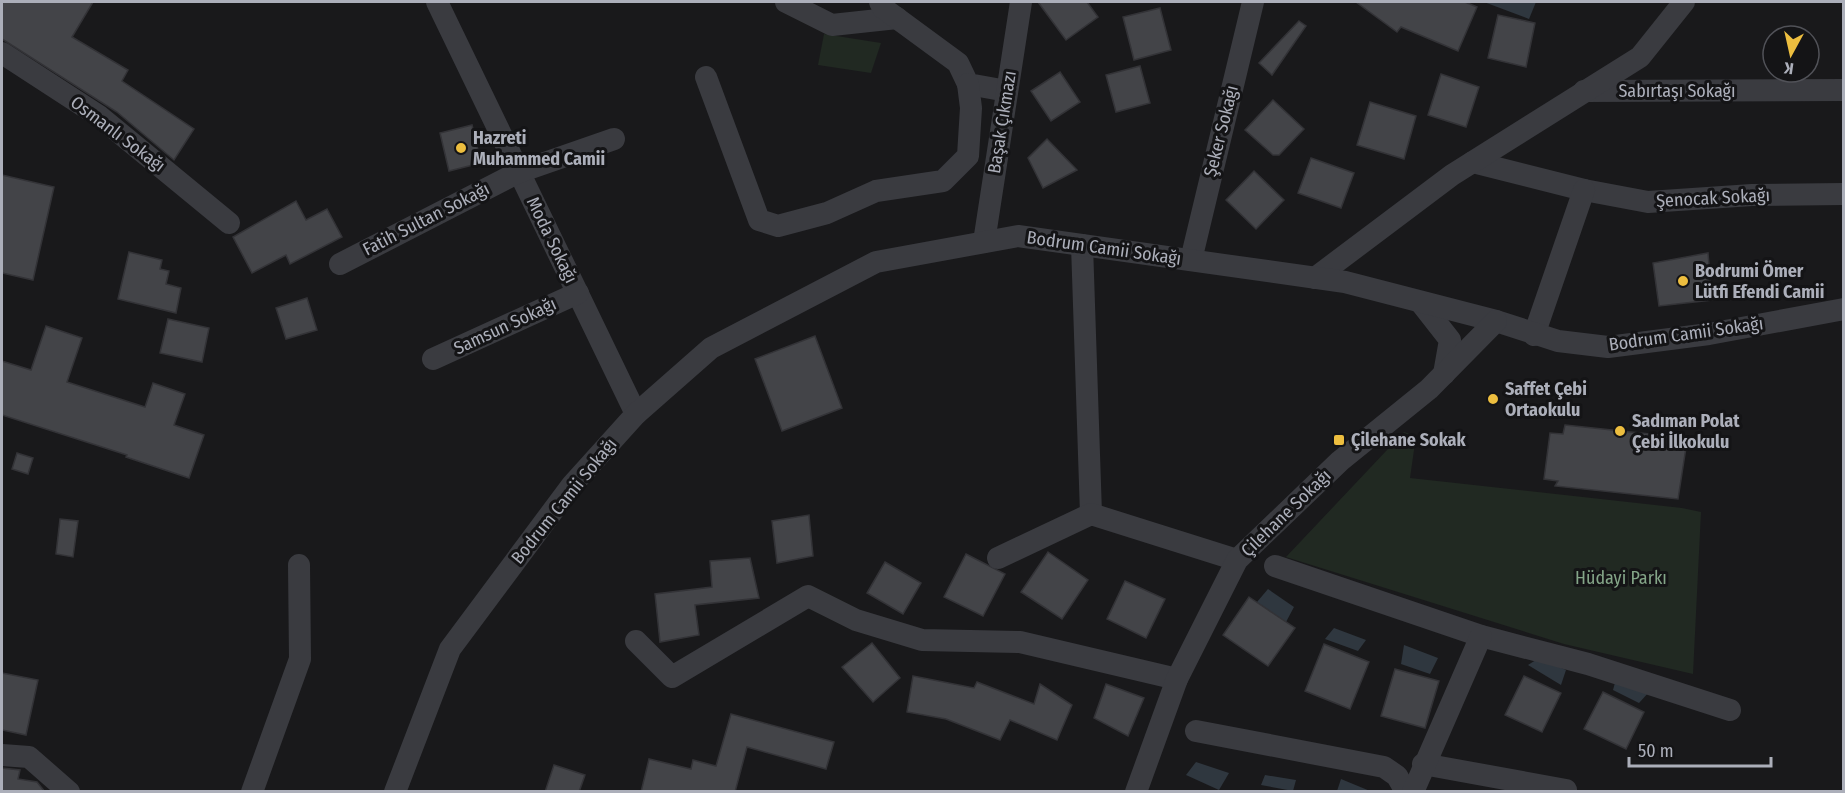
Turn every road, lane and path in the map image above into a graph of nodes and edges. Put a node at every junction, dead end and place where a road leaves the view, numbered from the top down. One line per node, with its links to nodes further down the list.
1 (437, 2): 16 (street, Moda Sokağı)
2 (786, 2): 7 (street)
3 (880, 2): 7 (street)
4 (1021, 2): 12 (street, Başak Çıkmazı)
5 (1253, 2): 22 (street, Şeker Sokağı)
6 (1684, 2): 13 (street)
7 (897, 18): 10 (street)
8 (2, 53): 19 (street, Osmanlı Sokağı)
9 (706, 77): 10 (street)
10 (968, 84): 12 (street)
11 (1844, 90): 13 (street, Sabırtaşı Sokağı)
12 (1007, 91): 20 (street, Başak Çıkmazı)
13 (1582, 91): 15 (street)
14 (614, 139): 16 (street, Fatih Sultan Sokağı)
15 (1473, 162): 17 (street, Şenocak Sokağı); 24 (street)
16 (519, 172): 23 (street, Fatih Sultan Sokağı); 25 (street, Moda Sokağı)
17 (1584, 190): 18 (street, Şenocak Sokağı); 29 (street)
18 (1844, 194)
19 (229, 223)
20 (984, 242): 21 (street, Bodrum Camii Sokağı); 32 (street, Bodrum Camii Sokağı)
21 (1082, 245): 22 (street, Bodrum Camii Sokağı); 33 (street)
22 (1191, 261): 24 (street, Bodrum Camii Sokağı)
23 (340, 264)
24 (1315, 278): 26 (street, Bodrum Camii Sokağı)
25 (578, 293): 30 (street, Samsun Sokağı); 32 (street, Moda Sokağı)
26 (1421, 303): 28 (street, Bodrum Camii Sokağı); 31 (street)
27 (1844, 309): 29 (street, Bodrum Camii Sokağı)
28 (1496, 321): 29 (street, Bodrum Camii Sokağı); 31 (street, Çilehane Sokağı)
29 (1534, 335)
30 (433, 359)
31 (1444, 374): 35 (street, Çilehane Sokağı)
32 (636, 414): 48 (street, Bodrum Camii Sokağı)
33 (1092, 514): 34 (street); 35 (street)
34 (998, 558)
35 (1237, 560): 40 (street, Çilehane Sokağı)
36 (299, 565): 47 (street)
37 (1275, 566): 38 (street)
38 (1481, 636): 41 (street); 44 (street)
39 (636, 641): 40 (street)
40 (1177, 679): 49 (street, Çilehane Sokağı)
41 (1730, 710)
42 (1196, 730): 50 (street)
43 (2, 755): 46 (street)
44 (1423, 764): 45 (street); 51 (street)
45 (1566, 790)
46 (69, 792)
47 (252, 792)
48 (395, 792)
49 (1136, 792)
50 (1406, 792)
51 (1413, 792)

